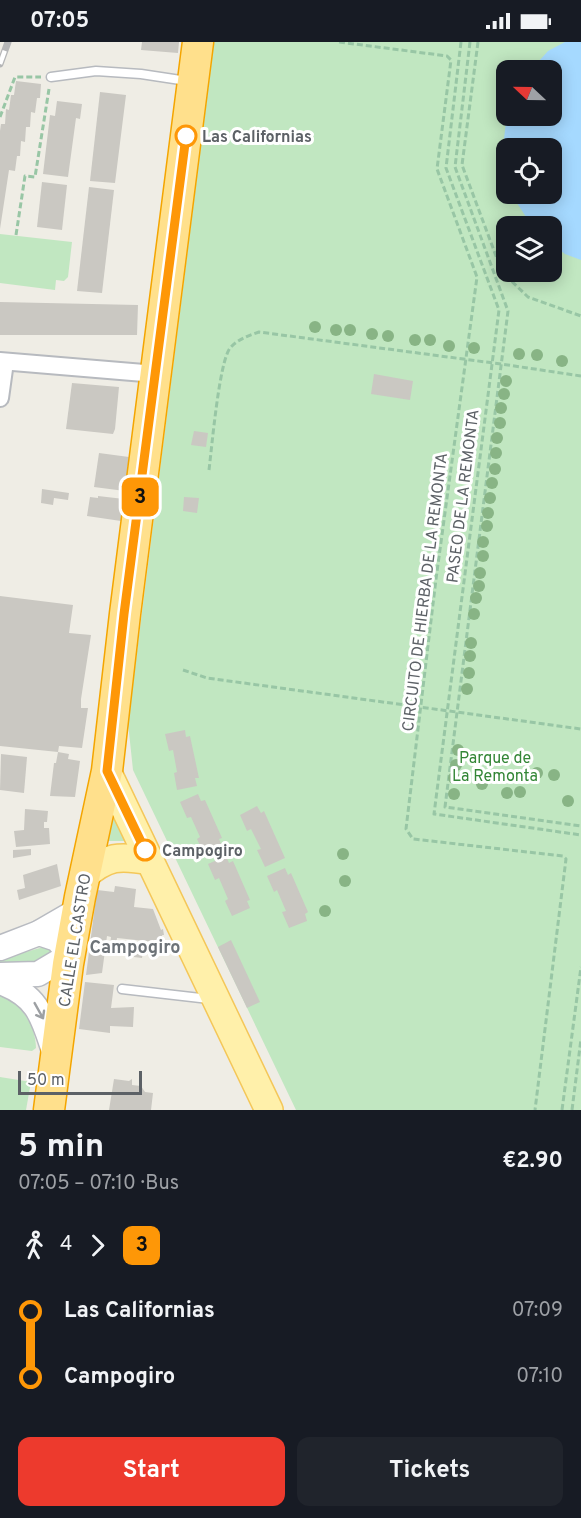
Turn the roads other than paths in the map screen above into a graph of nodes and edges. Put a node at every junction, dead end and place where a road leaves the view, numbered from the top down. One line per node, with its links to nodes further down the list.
1 (198, 42): 3 (highway, CALLE EL CASTRO)
2 (51, 77): 3 (lane)
3 (184, 80): 5 (highway, CALLE EL CASTRO)
4 (3, 361): 5 (street); 6 (street)
5 (156, 374): 7 (highway, CALLE EL CASTRO)
6 (0, 398)
7 (107, 771): 8 (main road); 9 (highway, CALLE EL CASTRO)
8 (150, 861): 9 (main road); 17 (main road)
9 (84, 876): 10 (highway, CALLE EL CASTRO)
10 (77, 911): 11 (main road); 13 (highway, CALLE EL CASTRO)
11 (39, 933): 12 (main road); 13 (main road)
12 (0, 948)
13 (70, 955): 14 (main road); 18 (highway, CALLE EL CASTRO)
14 (0, 975)
15 (0, 982): 18 (main road, one-way to 18)
16 (122, 989): 17 (lane)
17 (216, 1000): 19 (main road)
18 (56, 1058): 20 (highway, CALLE EL CASTRO)
19 (267, 1108)
20 (49, 1110)

